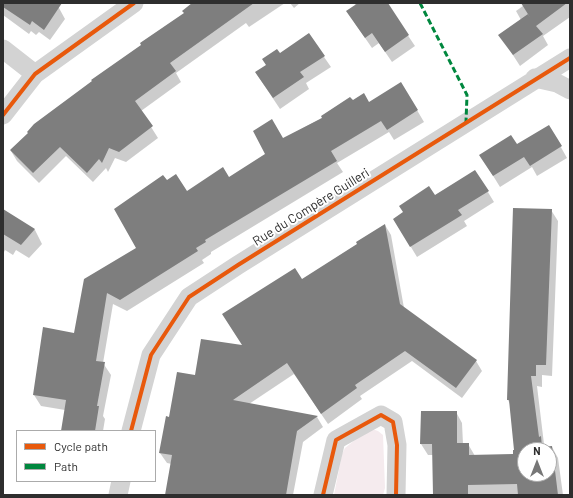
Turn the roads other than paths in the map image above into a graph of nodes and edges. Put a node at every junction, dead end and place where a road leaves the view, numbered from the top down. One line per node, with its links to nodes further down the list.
1 (134, 3): 4 (street)
2 (3, 49): 4 (street)
3 (570, 58): 5 (street, Rue du Compère Guilleri)
4 (35, 74): 7 (street)
5 (535, 78): 6 (street); 8 (street, Rue du Compère Guilleri)
6 (570, 90)
7 (3, 115)
8 (131, 430)
9 (121, 482): 10 (street)
10 (118, 495)
11 (324, 495): 12 (street)
12 (396, 495)

